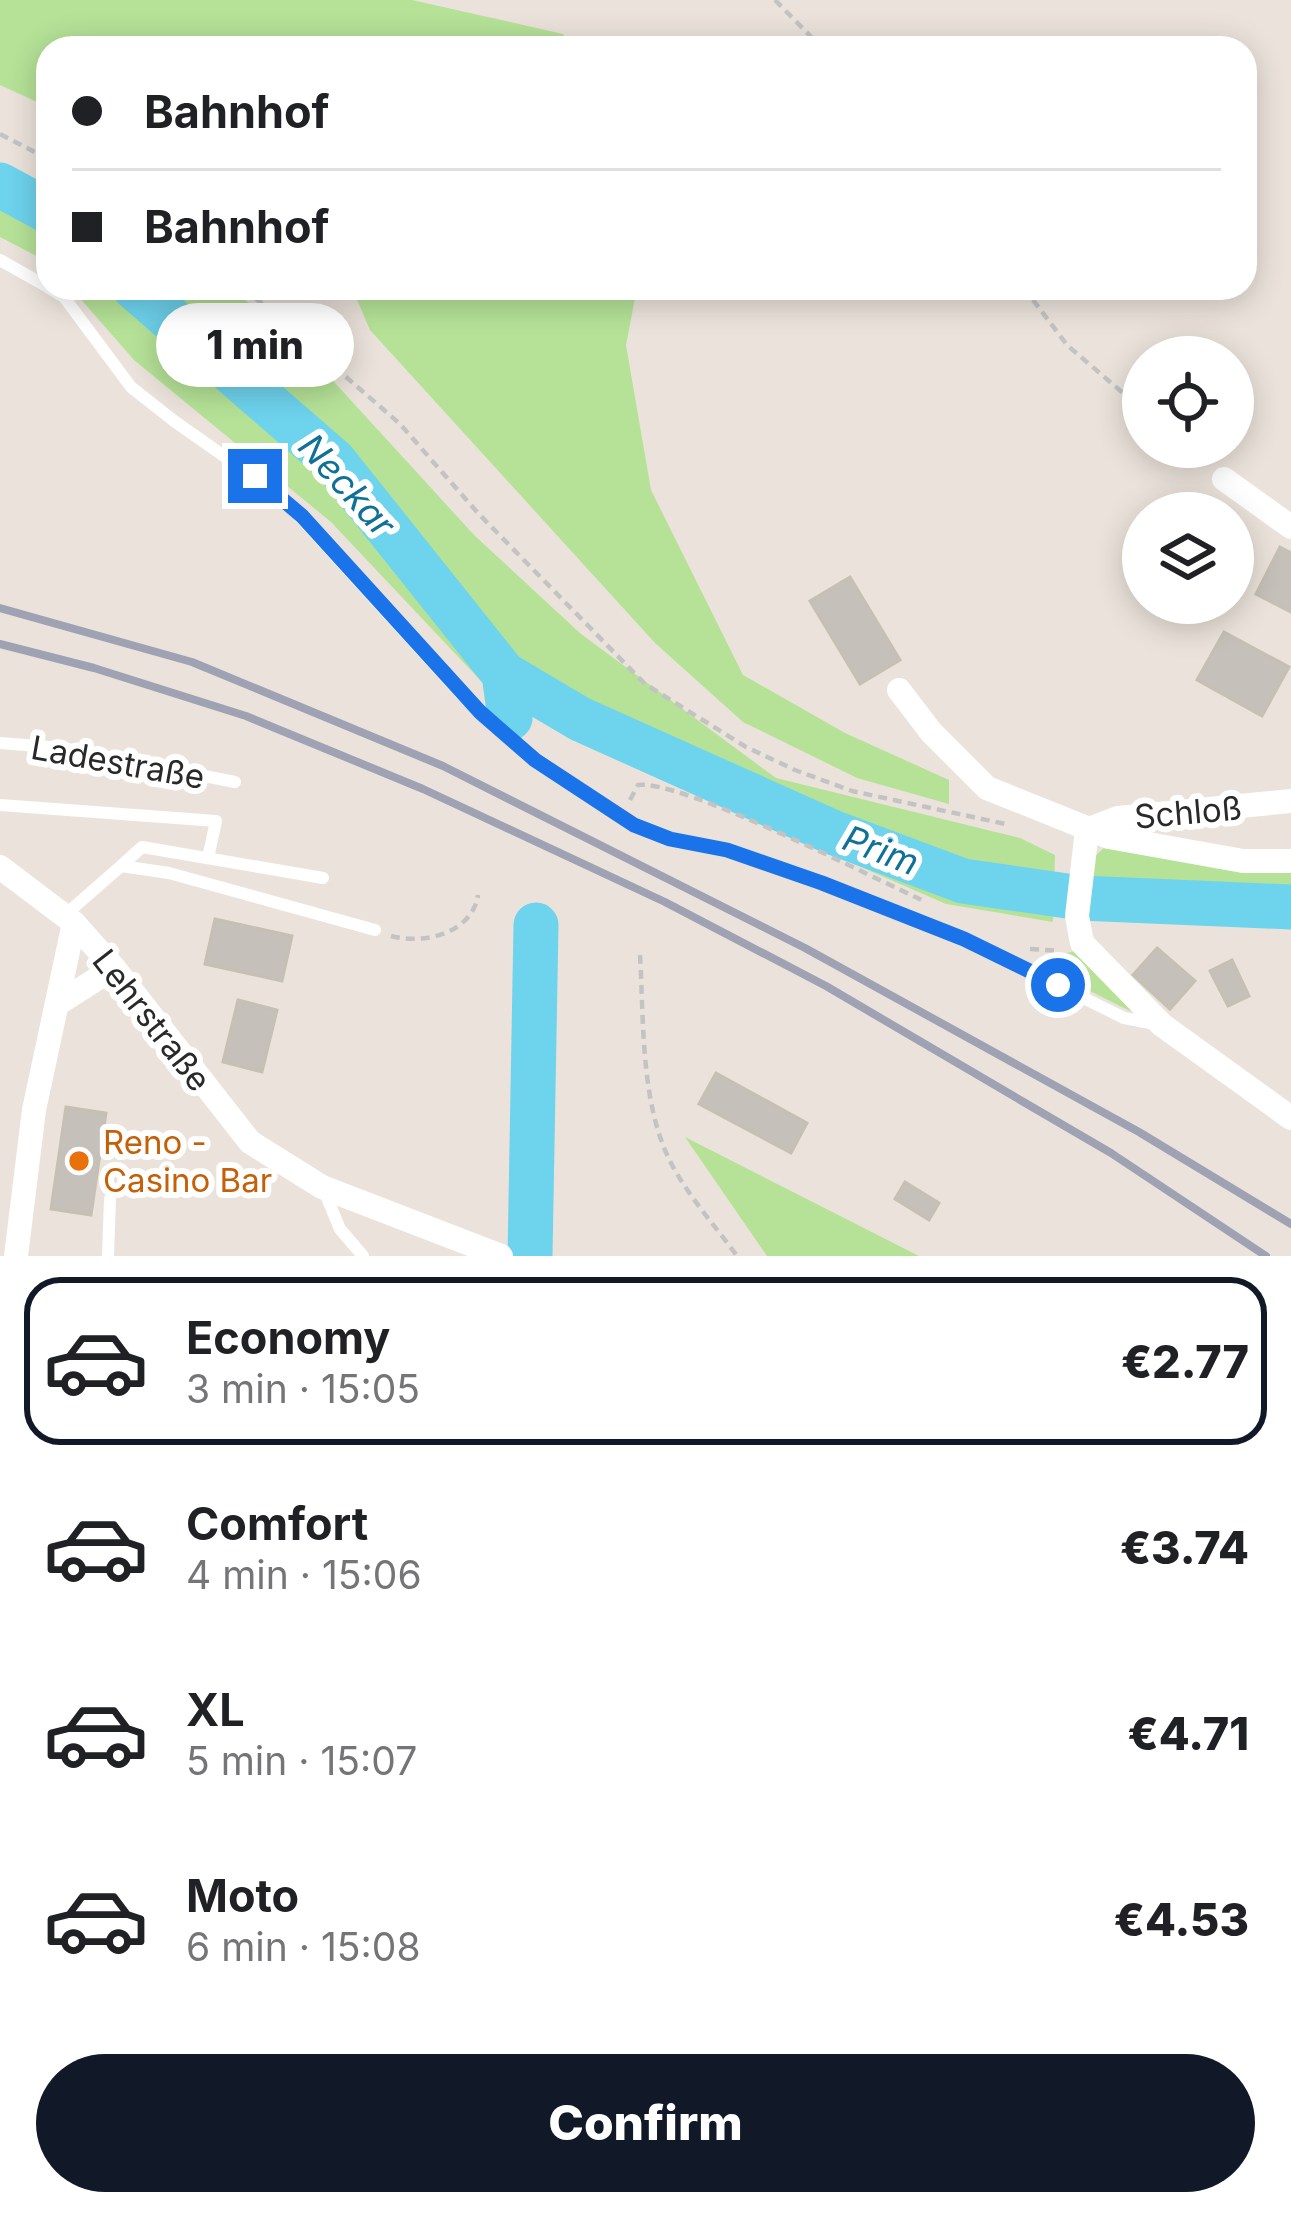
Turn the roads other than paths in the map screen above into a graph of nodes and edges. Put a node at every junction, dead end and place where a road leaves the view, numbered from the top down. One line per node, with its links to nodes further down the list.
1 (0, 260): 2 (lane)
2 (36, 281)
3 (66, 300): 21 (lane)
4 (1224, 479): 5 (street)
5 (1291, 527)
6 (899, 690): 11 (street)
7 (0, 743): 8 (lane, Ladestraße)
8 (235, 782)
9 (1291, 802): 11 (street, Schloß)
10 (0, 805): 12 (lane, Ladestraße)
11 (1087, 830): 13 (street); 21 (street)
12 (208, 858): 14 (lane); 16 (lane)
13 (1291, 861)
14 (122, 866): 17 (lane); 18 (lane)
15 (0, 867): 17 (street, Lehrstraße)
16 (323, 878)
17 (69, 919): 19 (street, Lehrstraße); 20 (street)
18 (375, 930)
19 (114, 968): 20 (street); 23 (street, Lehrstraße)
20 (59, 1003): 26 (street)
21 (1162, 1025): 22 (street)
22 (1291, 1118)
23 (322, 1187): 25 (street, Lehrstraße); 28 (lane)
24 (110, 1199): 27 (lane)
25 (490, 1252)
26 (16, 1256)
27 (108, 1256)
28 (363, 1256)

